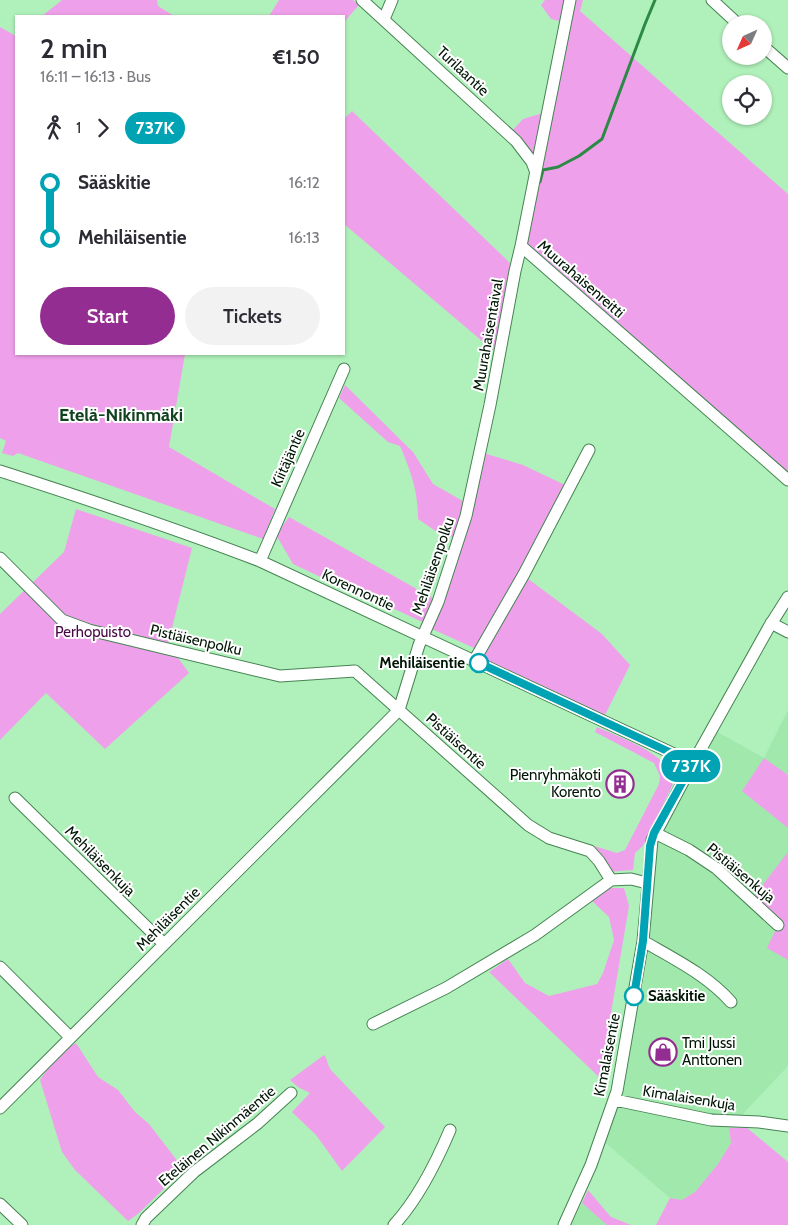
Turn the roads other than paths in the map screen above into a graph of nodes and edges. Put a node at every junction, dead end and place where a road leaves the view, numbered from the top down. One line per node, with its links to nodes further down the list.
1 (362, 0): 6 (street, Turilaantie)
2 (392, 0): 6 (street)
3 (570, 0): 9 (street, Muurahaisenreitti)
4 (712, 0): 5 (street)
5 (728, 15)
6 (384, 19): 9 (street, Turilaantie)
7 (772, 54): 8 (street)
8 (788, 68)
9 (535, 170): 10 (street, Muurahaisenreitti)
10 (521, 246): 12 (street, Muurahaisentaival); 15 (street, Muurahaisenreitti)
11 (344, 369): 17 (street, Kiitäjäntie)
12 (485, 428): 21 (street, Mehiläisenpolku)
13 (589, 450): 22 (street)
14 (0, 471): 17 (street, Korennontie)
15 (788, 480)
16 (0, 558): 23 (street, Pistiäisenpolku)
17 (260, 560): 21 (street, Korennontie)
18 (788, 597): 19 (street)
19 (771, 624): 20 (street); 24 (street)
20 (788, 632)
21 (422, 638): 22 (street, Korennontie); 23 (street, Mehiläisenpolku)
22 (474, 661): 24 (street, Korennontie)
23 (399, 710): 27 (street, Pistiäisentie); 31 (street, Mehiläisentie)
24 (693, 763): 26 (street)
25 (16, 798): 31 (street, Mehiläisenkuja)
26 (654, 833): 28 (street); 29 (street, Pistiäisenkuja)
27 (611, 880): 28 (street); 34 (street)
28 (647, 883): 30 (street, Kimalaisentie)
29 (778, 925)
30 (643, 941): 33 (street); 37 (street, Kimalaisentie)
31 (164, 944): 35 (street, Mehiläisentie)
32 (0, 967): 35 (street)
33 (731, 1002)
34 (373, 1024)
35 (70, 1037): 38 (street, Mehiläisentie)
36 (291, 1093): 43 (street, Eteläinen Nikinmäentie)
37 (615, 1100): 39 (street, Kimalaisenkuja); 45 (street, Kimalaisentie)
38 (0, 1108)
39 (788, 1126)
40 (450, 1130): 44 (street)
41 (0, 1204): 42 (street)
42 (22, 1225)
43 (142, 1225)
44 (394, 1225)
45 (564, 1225)

